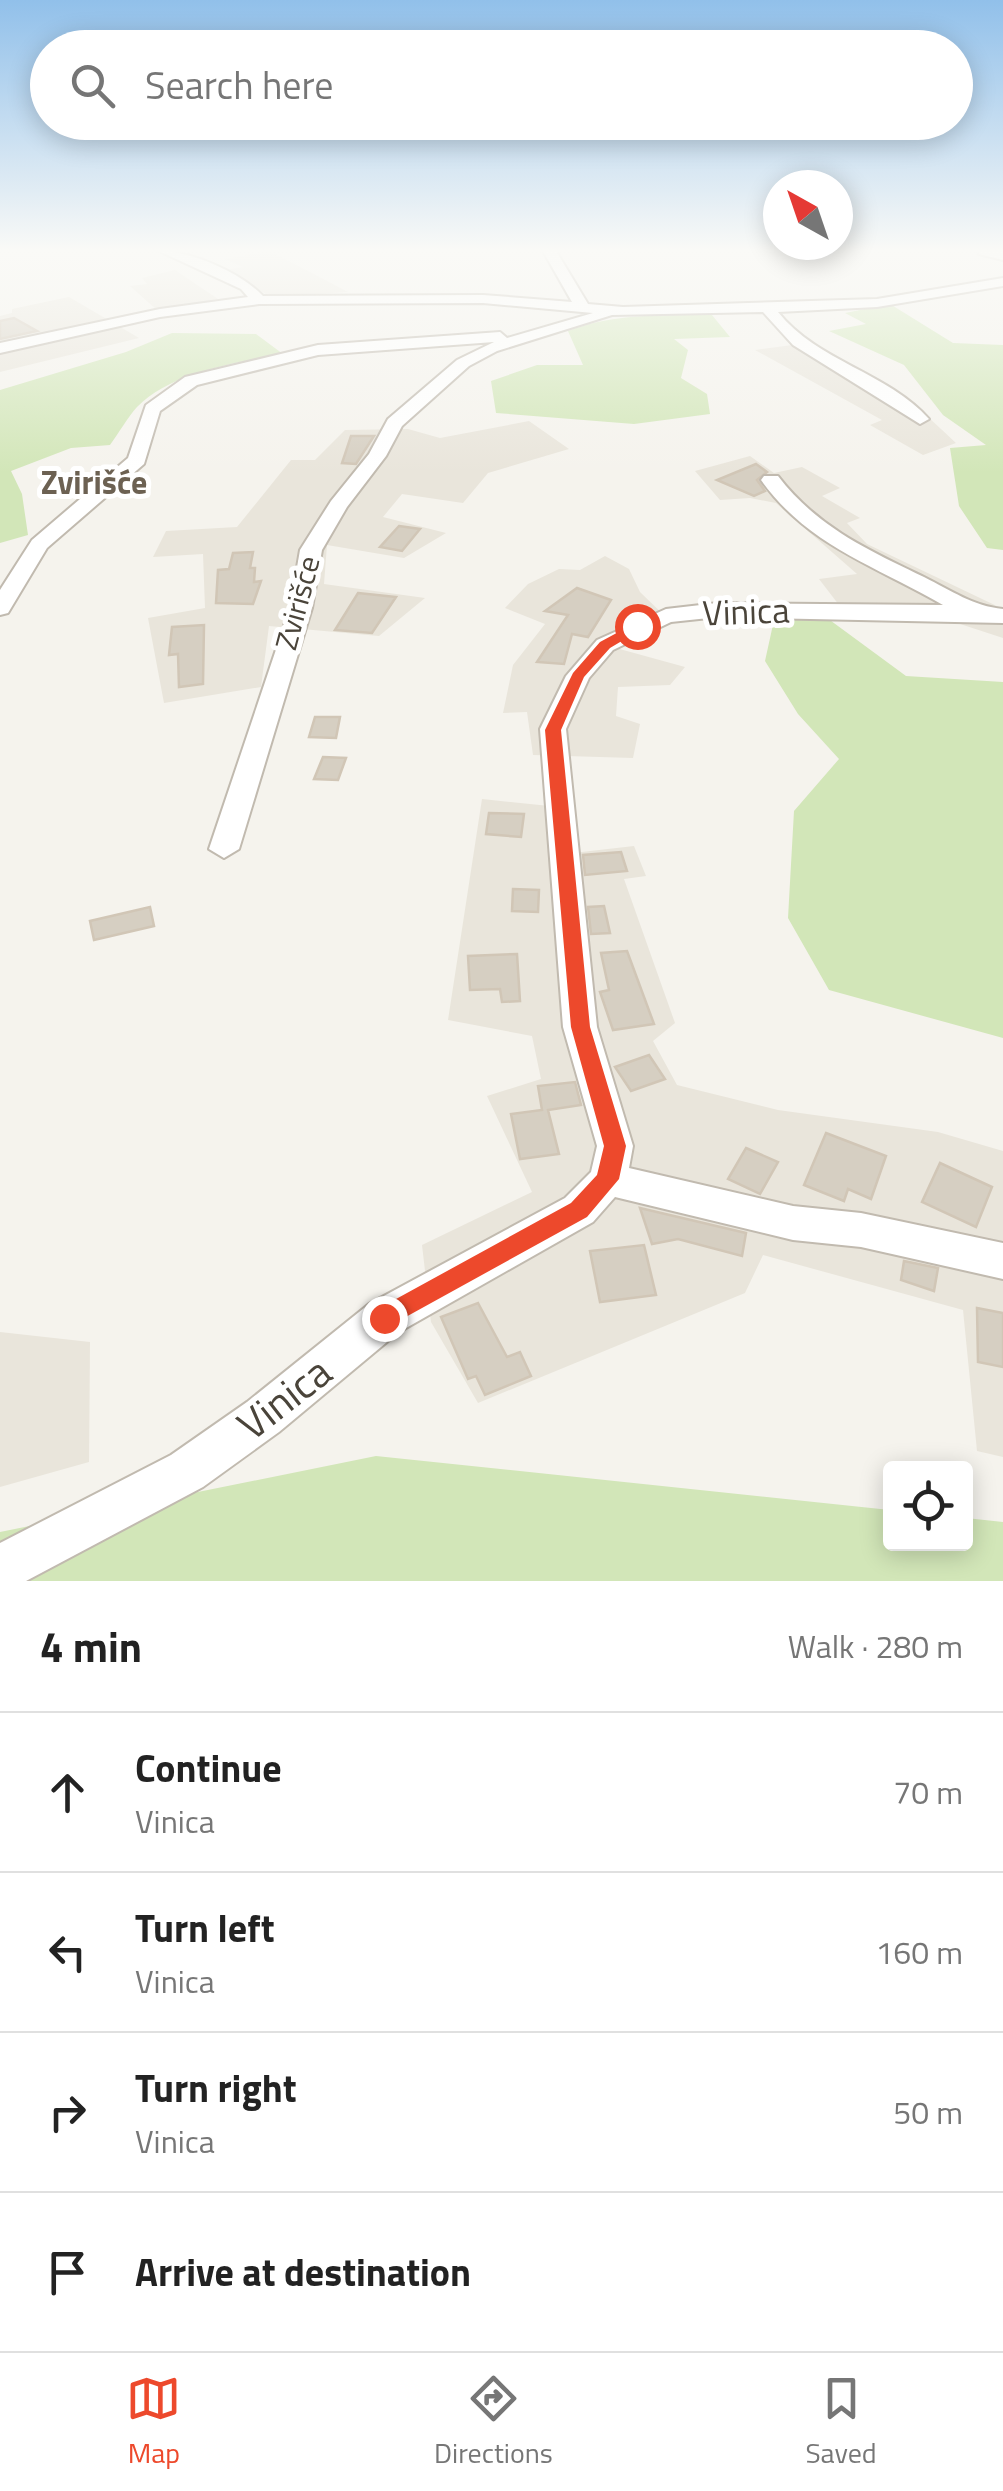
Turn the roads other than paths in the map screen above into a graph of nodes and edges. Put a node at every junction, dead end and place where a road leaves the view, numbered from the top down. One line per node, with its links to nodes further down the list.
1 (103, 325): 5 (street)
2 (560, 325): 4 (street, Zvirišće)
3 (780, 325): 6 (street)
4 (536, 332): 8 (street, Zvirišće); 10 (street, Zvirišće)
5 (0, 348)
6 (920, 419)
7 (771, 480): 9 (street, Vinica)
8 (0, 608)
9 (987, 614): 11 (street, Vinica)
10 (224, 850)
11 (608, 1179): 12 (street); 13 (street, Vinica)
12 (1003, 1261)
13 (0, 1570)

